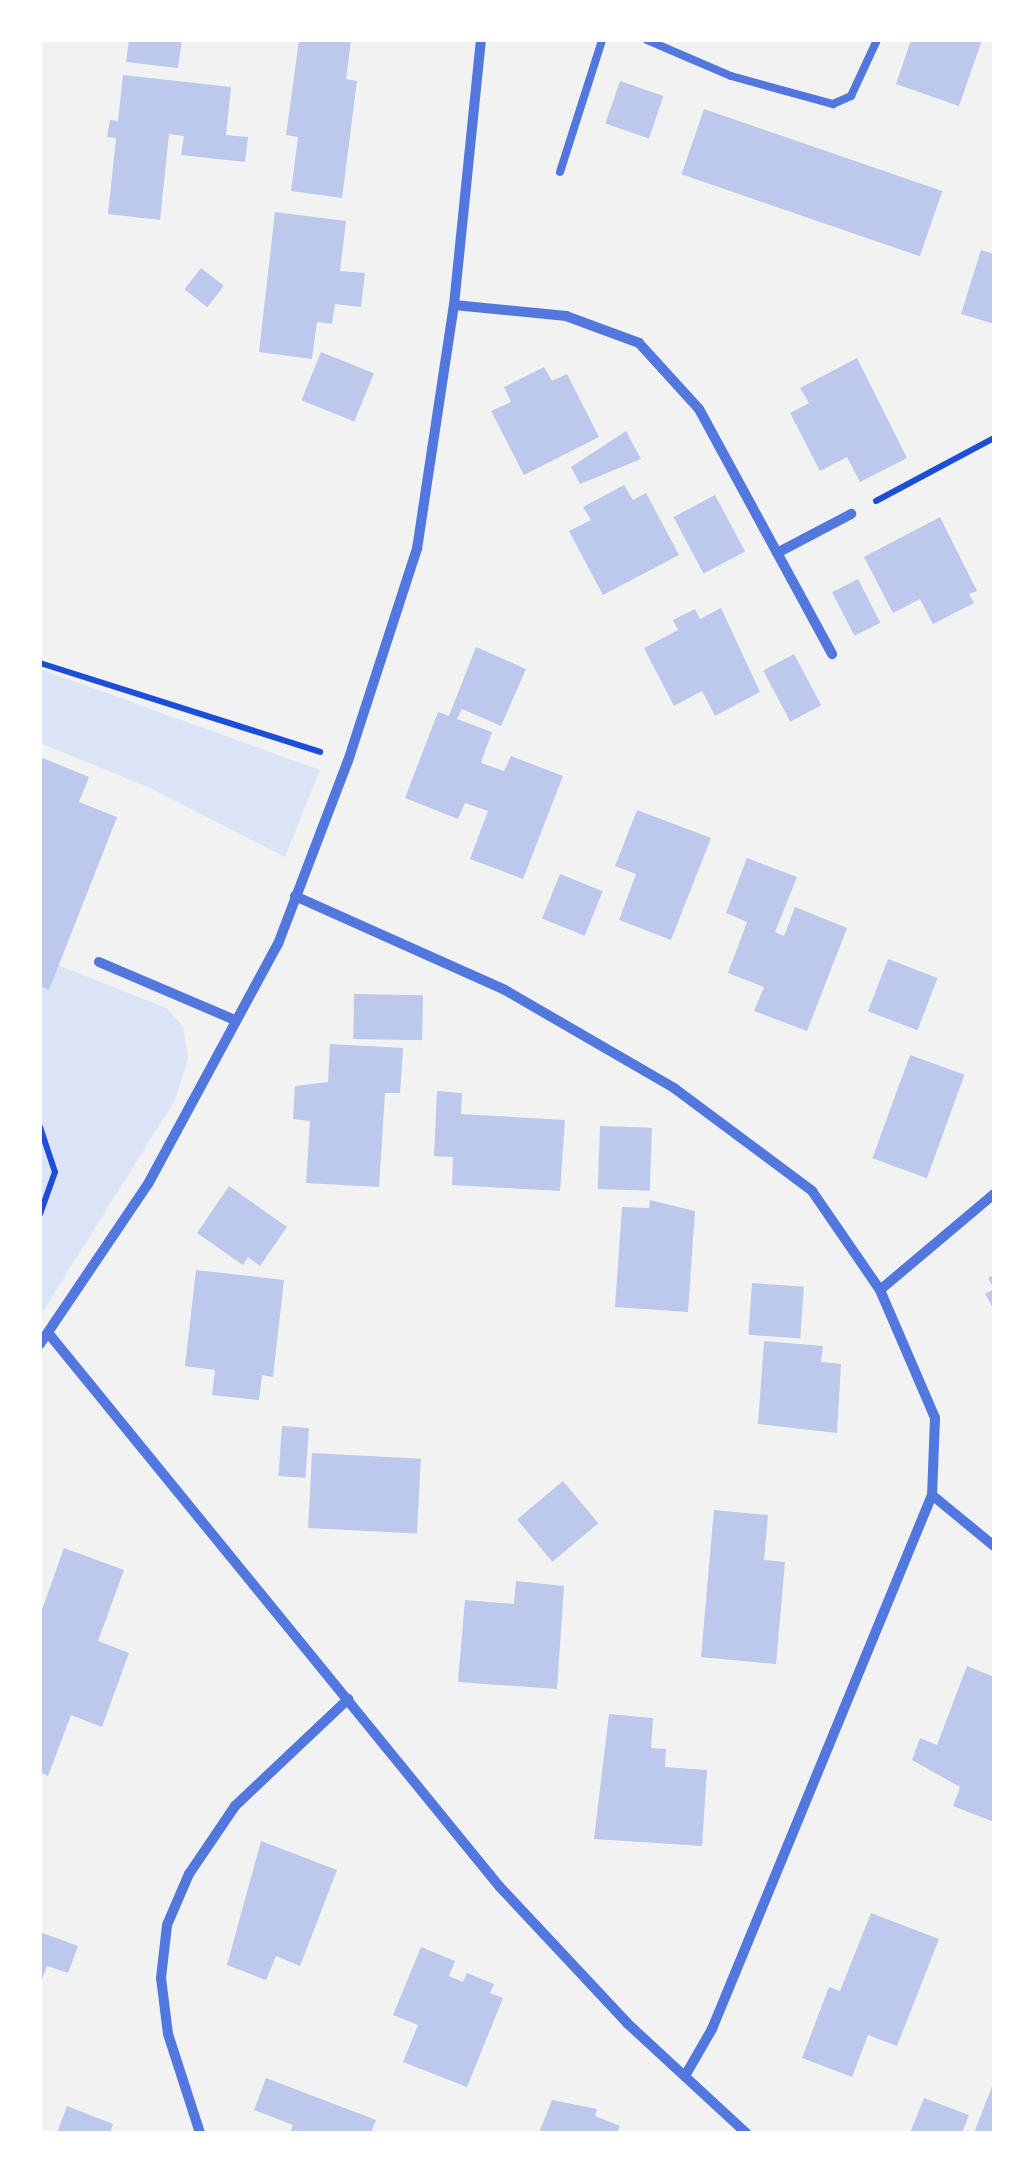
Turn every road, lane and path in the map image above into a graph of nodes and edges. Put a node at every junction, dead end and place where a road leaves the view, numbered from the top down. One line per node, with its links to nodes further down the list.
1 (481, 40): 6 (street)
2 (602, 40): 5 (lane)
3 (647, 40): 4 (lane)
4 (877, 40)
5 (560, 172)
6 (454, 305): 9 (street); 12 (street)
7 (994, 438): 8 (path)
8 (851, 514): 9 (street)
9 (778, 553): 10 (street)
10 (832, 654)
11 (40, 663): 12 (path)
12 (348, 761): 13 (street)
13 (295, 896): 15 (street); 19 (street)
14 (99, 962): 15 (street)
15 (235, 1020): 20 (street)
16 (40, 1127): 18 (path)
17 (994, 1194): 19 (street)
18 (40, 1214)
19 (880, 1290): 22 (street)
20 (49, 1334): 21 (street); 24 (street)
21 (40, 1344)
22 (932, 1495): 23 (street); 25 (street)
23 (994, 1546)
24 (348, 1698): 25 (street); 26 (street)
25 (685, 2076): 27 (street)
26 (200, 2133)
27 (746, 2133)

